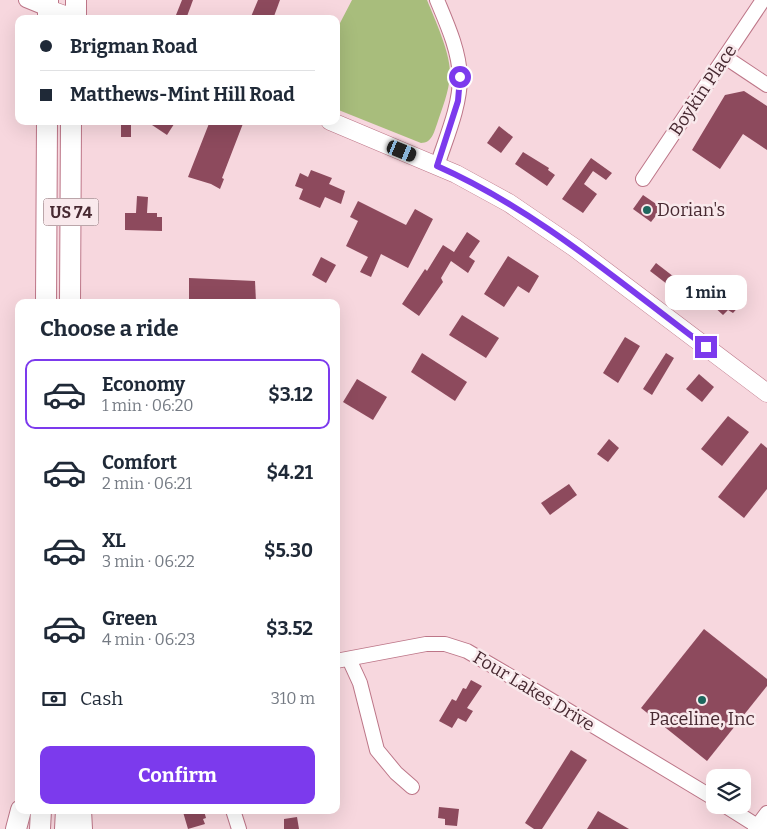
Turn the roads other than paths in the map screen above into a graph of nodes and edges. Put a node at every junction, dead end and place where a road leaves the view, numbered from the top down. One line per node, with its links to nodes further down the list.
1 (26, 0): 5 (street)
2 (76, 0): 7 (highway)
3 (437, 0): 13 (street)
4 (763, 0): 8 (street, Boykin Place)
5 (48, 9): 6 (main road)
6 (65, 15)
7 (76, 15)
8 (725, 57): 9 (street); 14 (street, Boykin Place)
9 (767, 85)
10 (47, 125): 15 (highway, US 74)
11 (71, 125): 16 (highway, US 74)
12 (340, 125): 13 (main road)
13 (437, 166): 17 (main road)
14 (643, 179)
15 (46, 299)
16 (70, 299)
17 (767, 393)
18 (343, 660): 19 (street); 20 (street, Four Lakes Drive)
19 (412, 787)
20 (706, 795)
21 (767, 813): 28 (street)
22 (20, 814): 29 (highway)
23 (41, 814): 30 (highway)
24 (66, 814): 31 (highway)
25 (81, 814): 32 (highway)
26 (235, 814): 33 (street)
27 (737, 814): 28 (street)
28 (758, 828)
29 (16, 829)
30 (40, 829)
31 (65, 829)
32 (82, 829)
33 (239, 829)

